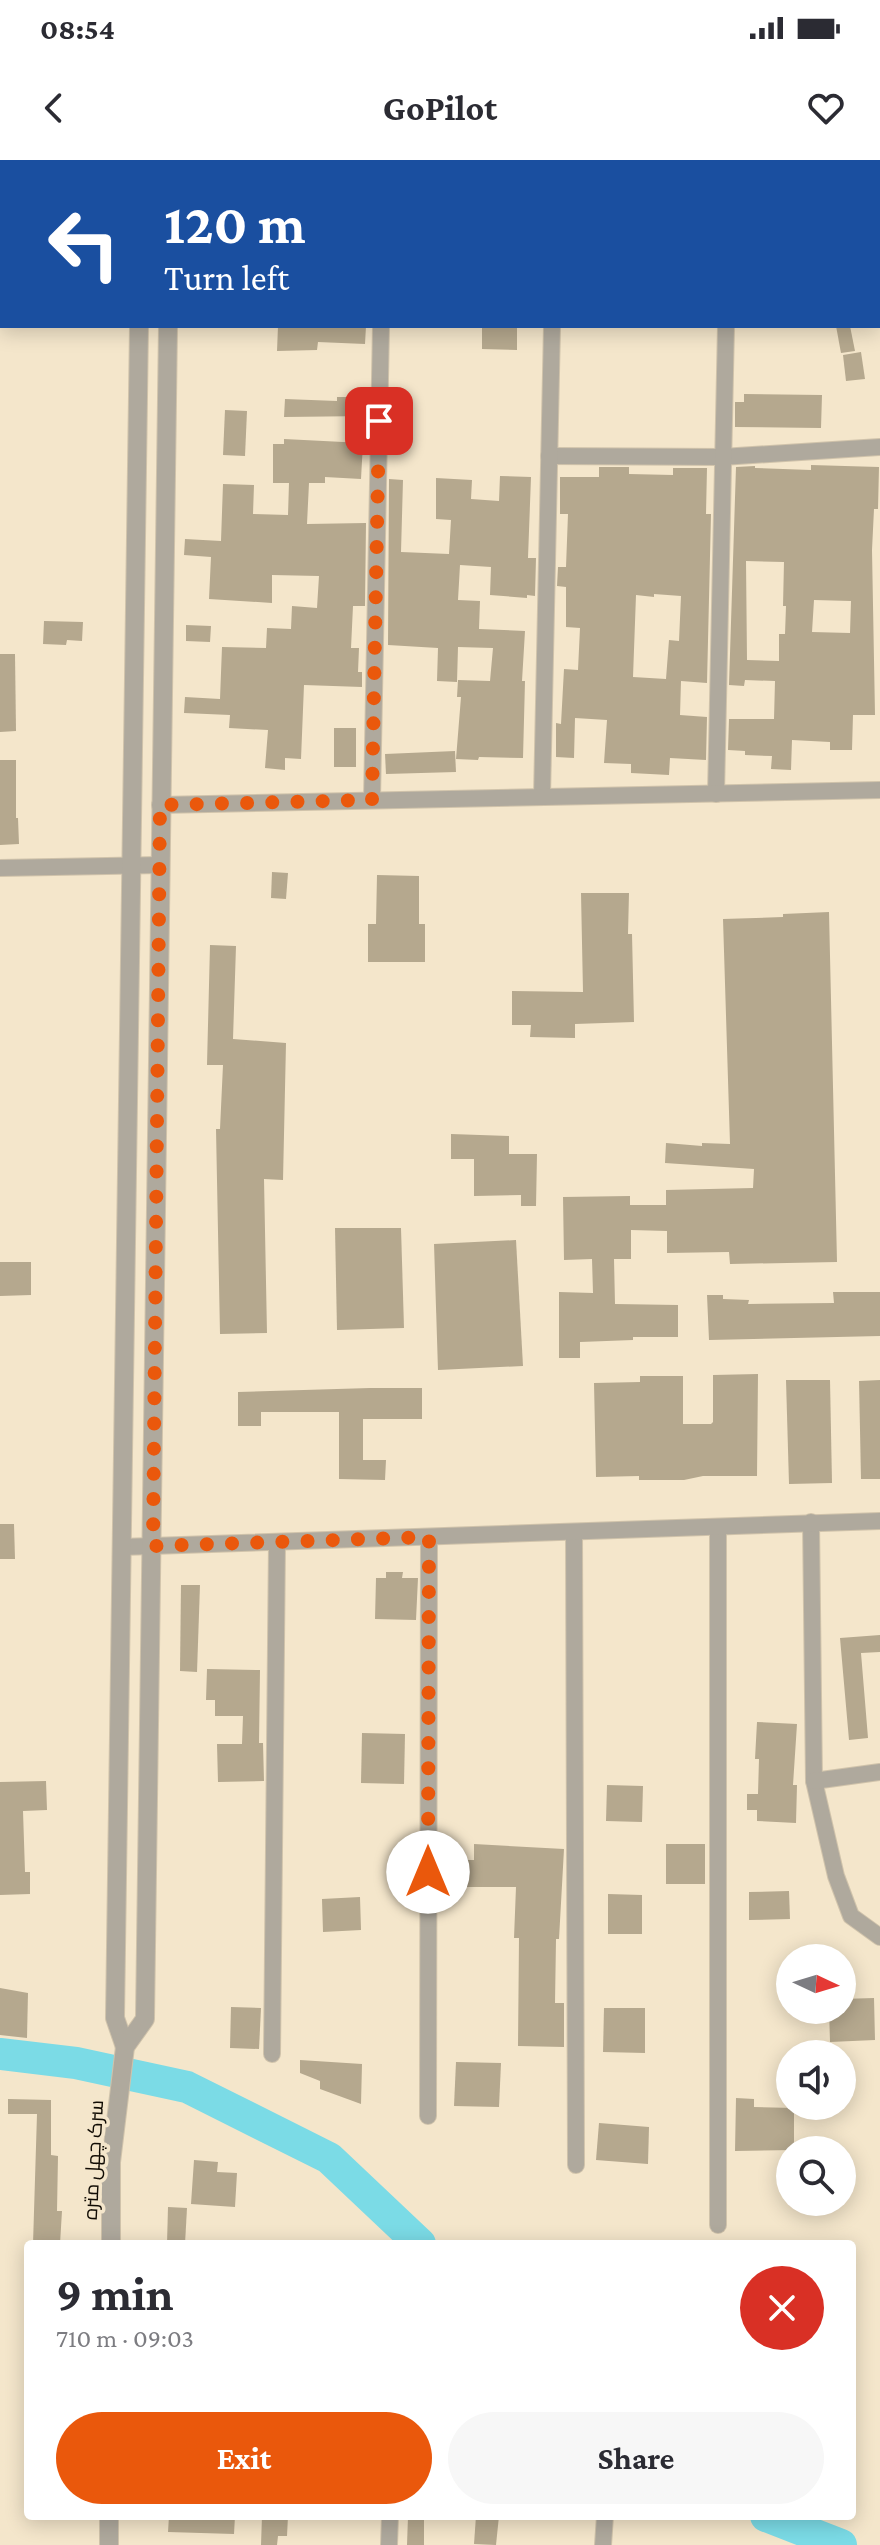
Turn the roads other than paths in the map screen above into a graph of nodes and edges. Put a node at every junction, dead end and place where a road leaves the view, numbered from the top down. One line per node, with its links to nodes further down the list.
1 (139, 328): 15 (street)
2 (168, 328): 13 (street)
3 (381, 328): 12 (street)
4 (552, 328): 7 (street)
5 (726, 328): 8 (street)
6 (880, 447): 8 (street)
7 (549, 456): 8 (street); 11 (street)
8 (722, 457): 10 (street)
9 (880, 790): 10 (street)
10 (716, 794): 11 (street)
11 (542, 797): 12 (street)
12 (372, 800): 13 (street)
13 (160, 805): 14 (street)
14 (160, 865): 15 (street); 23 (street)
15 (132, 866): 16 (street); 24 (street)
16 (0, 868)
17 (880, 1521): 18 (street)
18 (811, 1522): 19 (street); 26 (street)
19 (718, 1527): 20 (street); 32 (street)
20 (574, 1532): 21 (street); 31 (street)
21 (429, 1537): 22 (street); 30 (street)
22 (277, 1542): 23 (street); 29 (street)
23 (153, 1546): 24 (street); 28 (street)
24 (122, 1547): 28 (street)
25 (880, 1772): 26 (street)
26 (814, 1781): 27 (street)
27 (880, 1937)
28 (125, 2047): 33 (street, سرک چهل متره)
29 (272, 2054)
30 (428, 2116)
31 (576, 2165)
32 (718, 2225)
33 (111, 2240)
34 (109, 2520): 37 (street)
35 (390, 2520): 38 (street)
36 (605, 2520): 39 (street)
37 (109, 2545)
38 (389, 2545)
39 (603, 2545)

